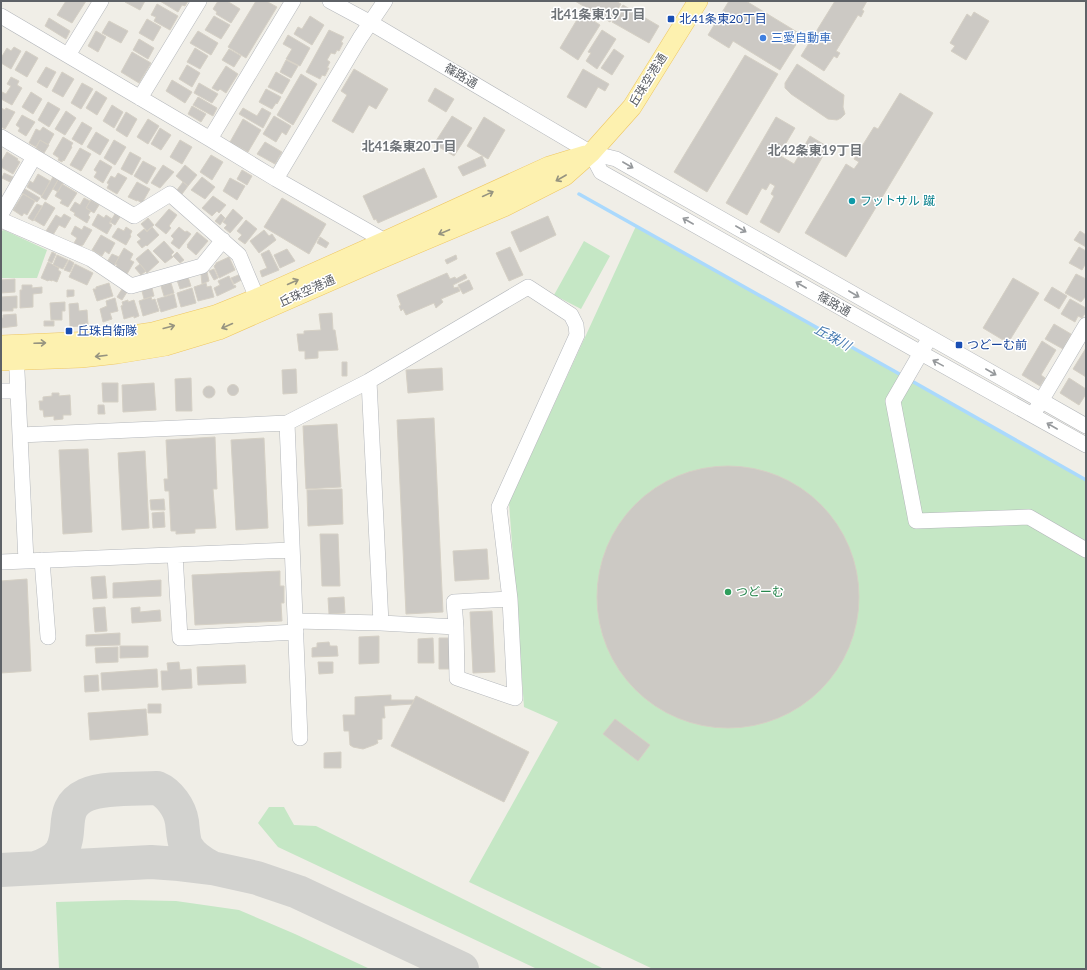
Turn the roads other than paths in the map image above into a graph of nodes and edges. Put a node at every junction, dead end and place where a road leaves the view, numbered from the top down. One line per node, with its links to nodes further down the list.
1 (101, 1): 9 (street)
2 (199, 1): 10 (street)
3 (294, 1): 12 (street)
4 (330, 1): 8 (street, 篠路通)
5 (385, 1): 8 (street)
6 (698, 1): 13 (main road, 丘珠空港通)
7 (1, 16): 9 (street)
8 (371, 23): 13 (street, 篠路通); 15 (street)
9 (68, 55): 10 (street)
10 (140, 98): 12 (street)
11 (1, 138): 14 (street)
12 (210, 139): 15 (street)
13 (591, 153): 19 (main road, 丘珠空港通); 22 (street, 篠路通, one-way to 22); 24 (street, 篠路通, one-way to 13)
14 (34, 157): 16 (street); 18 (street)
15 (276, 179): 19 (street)
16 (1, 214)
17 (1, 220): 18 (street)
18 (223, 240): 20 (street)
19 (387, 248): 20 (main road, 丘珠空港通, one-way to 19); 23 (main road, 丘珠空港通, one-way to 23)
20 (257, 298): 23 (main road, 丘珠空港通, one-way to 20)
21 (1086, 325): 28 (street)
22 (930, 337): 24 (street); 28 (street, 篠路通, one-way to 28)
23 (9, 353): 26 (street)
24 (917, 358): 29 (street, 篠路通, one-way to 24); 35 (street)
25 (369, 381): 30 (street); 40 (street); 41 (street)
26 (18, 390): 27 (street); 32 (street)
27 (1, 391)
28 (1041, 400): 29 (street); 31 (street, 篠路通)
29 (1033, 415): 33 (street, 篠路通, one-way to 29)
30 (287, 423): 32 (street); 34 (street)
31 (1086, 426)
32 (20, 435): 38 (street)
33 (1086, 445)
34 (292, 550): 36 (street); 42 (street)
35 (1086, 550)
36 (175, 554): 37 (street); 42 (street)
37 (42, 560): 38 (street); 44 (street)
38 (26, 561): 39 (street)
39 (1, 562)
40 (510, 599): 43 (street); 43 (street)
41 (381, 623): 42 (street); 43 (street)
42 (295, 627): 45 (street)
43 (456, 627)
44 (48, 637)
45 (300, 738)

